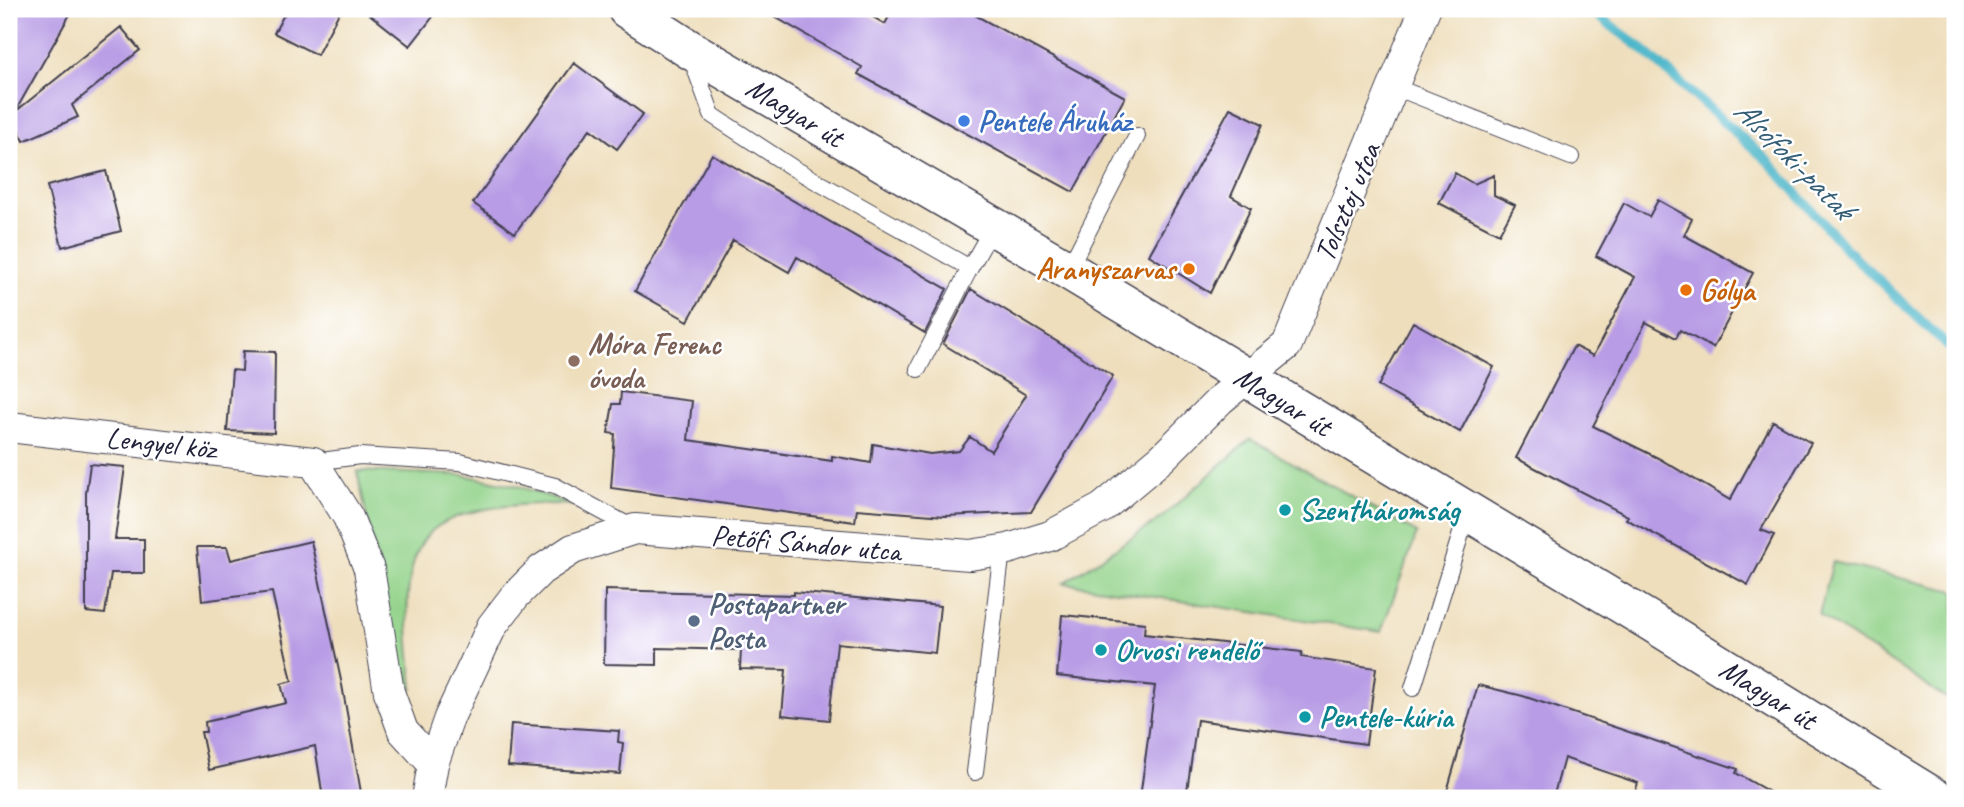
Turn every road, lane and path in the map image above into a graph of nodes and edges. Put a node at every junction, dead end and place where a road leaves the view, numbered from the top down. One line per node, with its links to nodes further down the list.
1 (627, 9): 3 (street, Magyar út)
2 (1425, 9): 4 (street, Tolsztoj utca)
3 (689, 49): 7 (street, Magyar út); 8 (lane)
4 (1395, 86): 6 (lane); 11 (street, Tolsztoj utca)
5 (1137, 136): 9 (lane)
6 (1571, 157)
7 (992, 229): 8 (lane); 9 (street, Magyar út)
8 (970, 268): 10 (lane)
9 (1068, 271): 11 (street, Magyar út)
10 (919, 369)
11 (1245, 379): 14 (street, Magyar út); 16 (street, Petőfi Sándor utca)
12 (9, 427): 13 (street, Lengyel köz)
13 (313, 461): 15 (lane); 18 (street)
14 (1468, 511): 17 (lane); 21 (street, Magyar út)
15 (635, 530): 16 (street, Petőfi Sándor utca); 18 (street, Petőfi Sándor utca)
16 (1002, 550): 19 (lane)
17 (1413, 688)
18 (433, 764): 20 (street, Petőfi Sándor utca)
19 (975, 772)
20 (427, 798)
21 (1935, 798)

